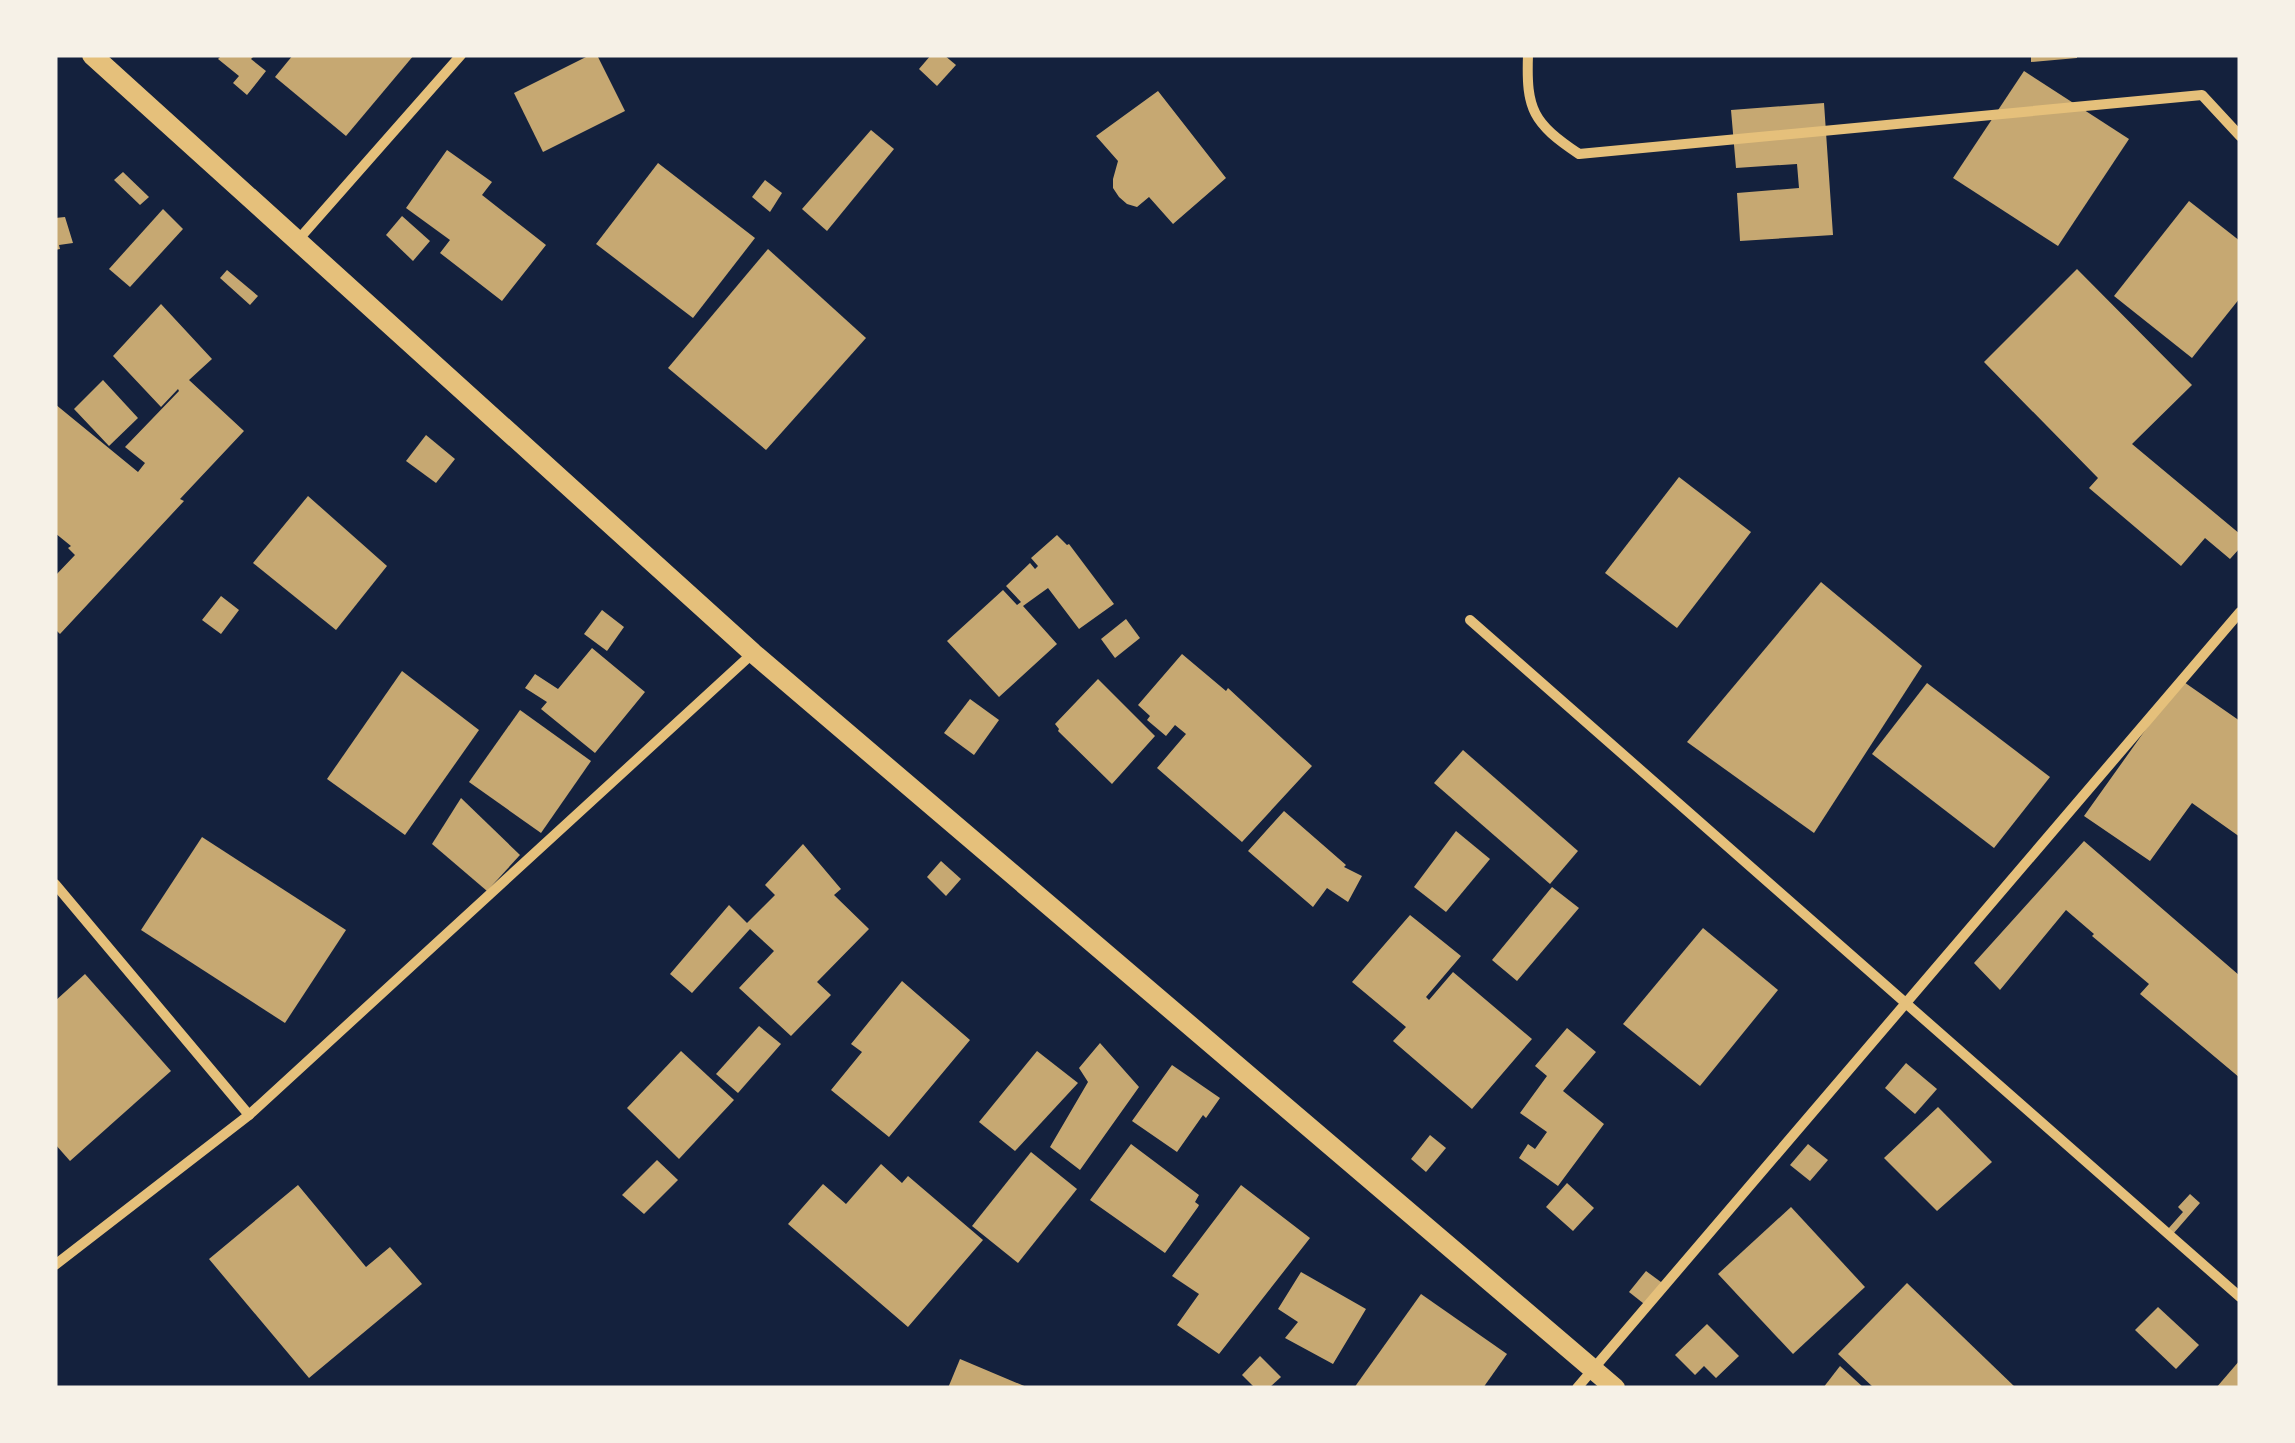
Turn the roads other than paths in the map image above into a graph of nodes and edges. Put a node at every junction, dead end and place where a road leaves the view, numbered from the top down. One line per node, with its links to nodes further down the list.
1 (92, 55): 5 (main road)
2 (461, 55): 5 (street)
3 (1528, 55): 4 (street)
4 (2240, 136)
5 (297, 240): 8 (main road)
6 (2240, 612): 10 (street)
7 (1470, 620): 10 (street)
8 (753, 653): 11 (street); 14 (main road)
9 (55, 884): 11 (street)
10 (1906, 1002): 13 (street); 14 (street)
11 (249, 1115): 12 (street)
12 (55, 1265)
13 (2240, 1298)
14 (1593, 1370): 15 (street); 16 (main road)
15 (1578, 1388)
16 (1615, 1388)

